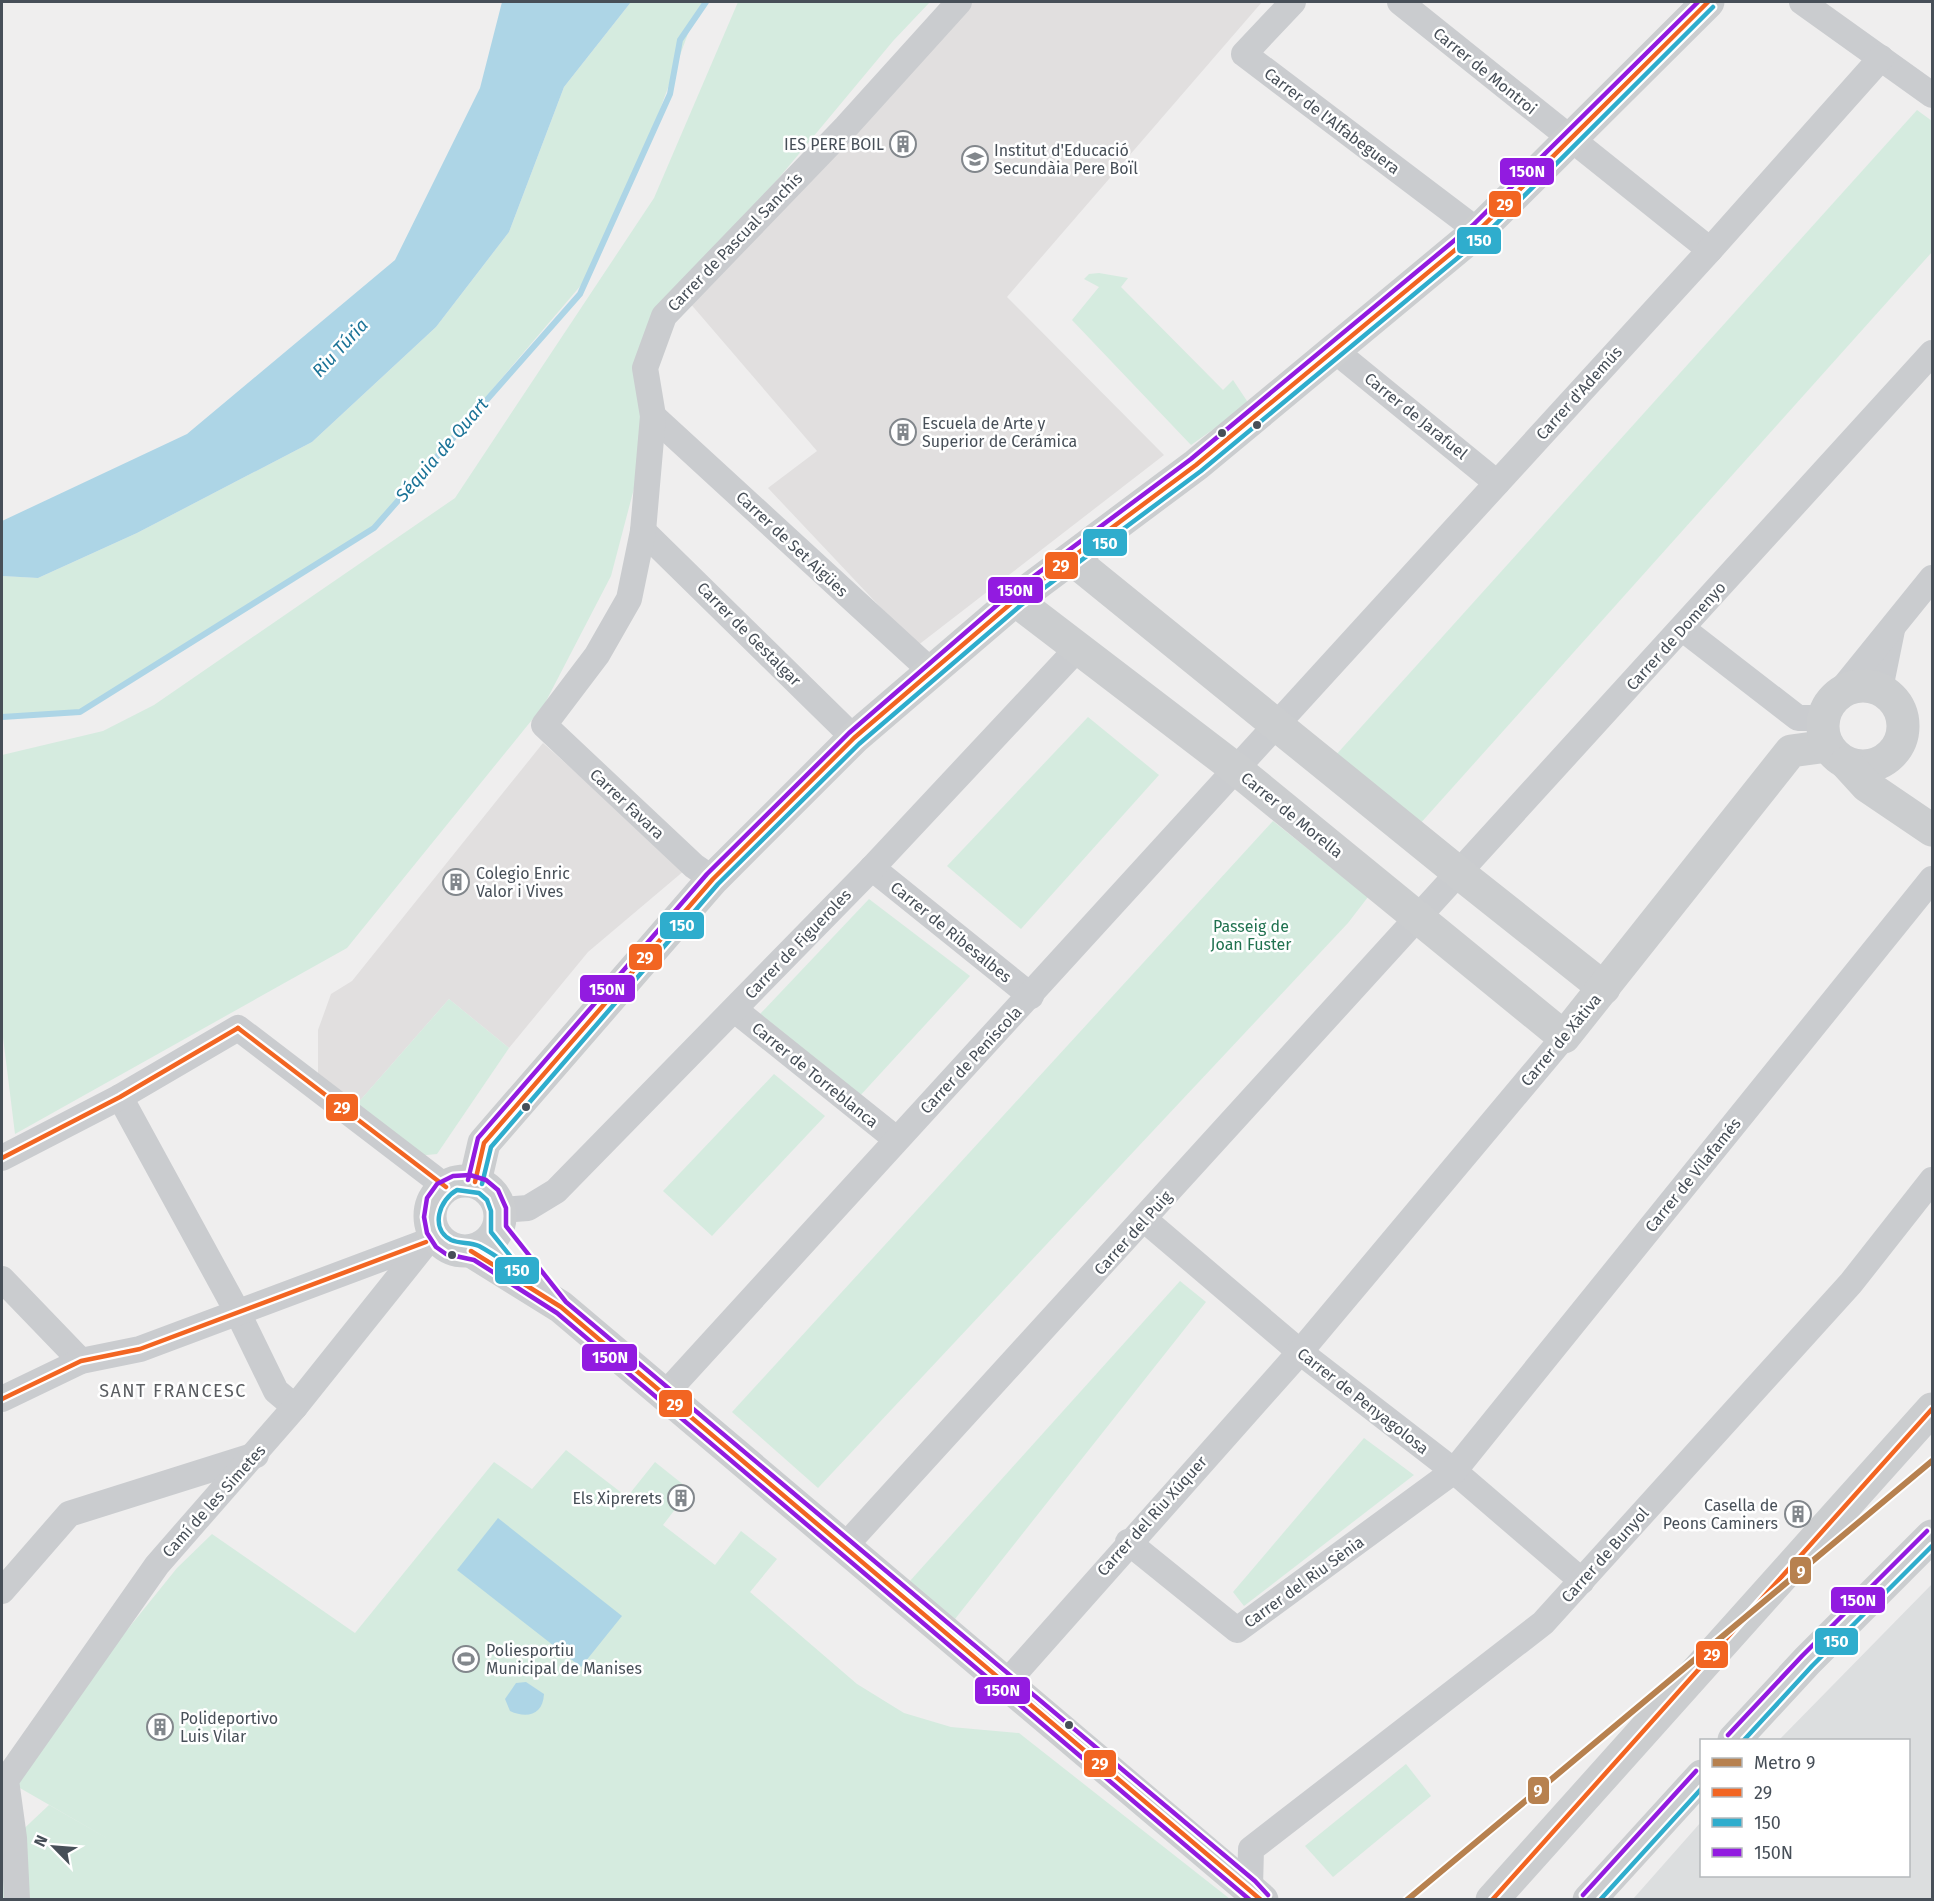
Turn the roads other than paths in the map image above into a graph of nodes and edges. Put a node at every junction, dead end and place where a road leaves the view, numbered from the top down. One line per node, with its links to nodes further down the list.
1 (959, 2): 15 (street, Carrer de Pascual Sanchís)
2 (1293, 2): 11 (street, Carrer de l'Alfabeguera)
3 (1400, 2): 10 (street, Carrer de Montroi)
4 (1681, 2): 7 (street)
5 (1708, 2): 7 (street)
6 (1802, 2): 8 (street)
7 (1654, 57): 10 (street)
8 (1881, 58): 9 (street); 12 (street, Carrer d'Ademús)
9 (1932, 95)
10 (1570, 140): 11 (street); 12 (street, Carrer de Montroi)
11 (1478, 231): 13 (street)
12 (1710, 250): 16 (street, Carrer d'Ademús)
13 (1334, 350): 16 (street, Carrer de Jarafuel); 18 (street)
14 (1932, 353): 22 (street, Carrer de Domenyo)
15 (652, 416): 17 (street, Carrer de Pascual Sanchís); 24 (street, Carrer de Set Aigües)
16 (1497, 483): 27 (street, Carrer d'Ademús)
17 (643, 531): 26 (street, Carrer de Pascual Sanchís); 29 (street, Carrer de Gestalgar)
18 (1072, 559): 20 (street); 27 (street)
19 (1932, 578): 21 (street)
20 (1016, 600): 23 (street, Carrer de Morella); 24 (street)
21 (1893, 626): 25 (street); 28 (street)
22 (1683, 629): 28 (street); 34 (street, Carrer de Domenyo)
23 (1078, 648): 31 (street, Carrer de Morella); 33 (street, Carrer de Figueroles)
24 (932, 672): 29 (street)
25 (1880, 689): 28 (street); 30 (street)
26 (544, 725): 35 (street, Carrer Favara)
27 (1276, 725): 31 (street, Carrer de Peníscola); 34 (street)
28 (1834, 730): 30 (street); 32 (street); 38 (street, Carrer de Xàtiva)
29 (854, 738): 35 (street)
30 (1889, 758): 32 (street)
31 (1236, 770): 37 (street, Carrer de Morella); 39 (street, Carrer de Peníscola)
32 (1926, 825)
33 (872, 868): 39 (street, Carrer de Ribesalbes); 40 (street, Carrer de Figueroles)
34 (1459, 873): 37 (street, Carrer de Domenyo); 38 (street)
35 (713, 879): 46 (street)
36 (1932, 879): 61 (street, Carrer de Vilafamés)
37 (1418, 917): 41 (street, Carrer de Morella); 48 (street, Carrer del Puig)
38 (1604, 988): 41 (street, Carrer de Xàtiva)
39 (1030, 996): 43 (street, Carrer de Peníscola)
40 (735, 1010): 43 (street, Carrer de Torreblanca); 47 (street, Carrer de Figueroles)
41 (1564, 1037): 54 (street, Carrer de Xàtiva)
42 (120, 1097): 44 (street); 46 (street); 53 (street)
43 (896, 1140): 56 (street, Carrer de Peníscola)
44 (2, 1158)
45 (1932, 1180): 65 (street, Carrer de Bunyol)
46 (460, 1184): 47 (street); 49 (street)
47 (499, 1220): 50 (street); 52 (street)
48 (1145, 1220): 54 (street, Carrer de Penyagolosa); 64 (street, Carrer del Puig)
49 (430, 1237): 50 (street); 53 (street); 58 (street, Camí de les Simetes)
50 (471, 1251): 52 (street)
51 (2, 1278): 55 (street)
52 (561, 1307): 56 (street)
53 (238, 1313): 55 (street); 58 (street)
54 (1300, 1352): 61 (street, Carrer de Penyagolosa); 63 (street, Carrer del Riu Xúquer)
55 (81, 1361): 57 (street)
56 (665, 1394): 64 (street)
57 (2, 1399)
58 (295, 1407): 60 (street, Camí de les Simetes)
59 (1928, 1413): 71 (street)
60 (256, 1455): 66 (street); 70 (street, Camí de les Simetes)
61 (1454, 1471): 63 (street, Carrer del Riu Sènia); 65 (street, Carrer de Penyagolosa)
62 (1932, 1536): 68 (street)
63 (1128, 1542): 67 (street, Carrer del Riu Xúquer)
64 (844, 1546): 67 (street)
65 (1582, 1581): 72 (street, Carrer de Bunyol)
66 (2, 1591)
67 (1007, 1682): 72 (street)
68 (1735, 1739)
69 (1700, 1777): 76 (street)
70 (6, 1795): 73 (street)
71 (1528, 1856): 74 (street); 75 (street)
72 (1256, 1893)
73 (17, 1899)
74 (1477, 1899)
75 (1492, 1899)
76 (1589, 1899)

